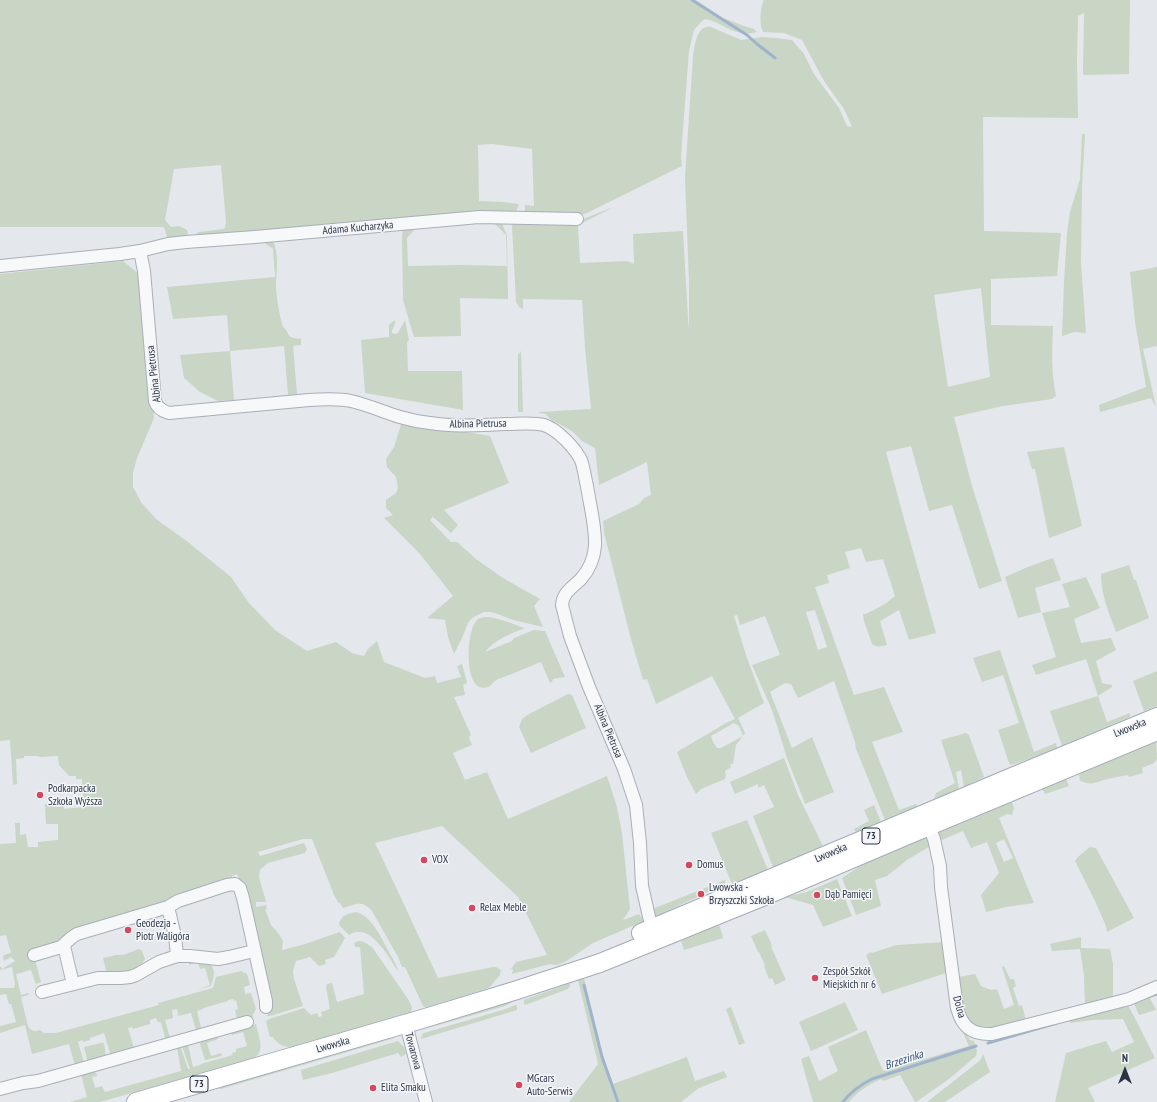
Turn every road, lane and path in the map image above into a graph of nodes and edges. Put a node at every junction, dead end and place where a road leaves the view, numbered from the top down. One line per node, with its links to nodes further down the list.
1 (577, 219): 2 (street, Adama Kucharzyka)
2 (140, 251): 3 (street); 8 (street, Albina Pietrusa)
3 (0, 266)
4 (1157, 717): 6 (main road, Lwowska / 73)
5 (1157, 731): 6 (main road, Lwowska / 73)
6 (926, 820): 8 (main road, Lwowska / 73); 14 (street, Dolna)
7 (168, 907): 9 (street); 10 (street); 12 (street)
8 (655, 934): 18 (main road, Lwowska / 73)
9 (64, 946): 11 (street); 13 (street)
10 (254, 951): 12 (street); 16 (street)
11 (34, 955)
12 (177, 956): 13 (street)
13 (73, 984): 15 (street)
14 (1157, 987)
15 (42, 992)
16 (266, 1007)
17 (247, 1022): 19 (street)
18 (406, 1024): 20 (main road, Lwowska / 73); 21 (street, Towarowa)
19 (0, 1089)
20 (136, 1102)
21 (426, 1102)

